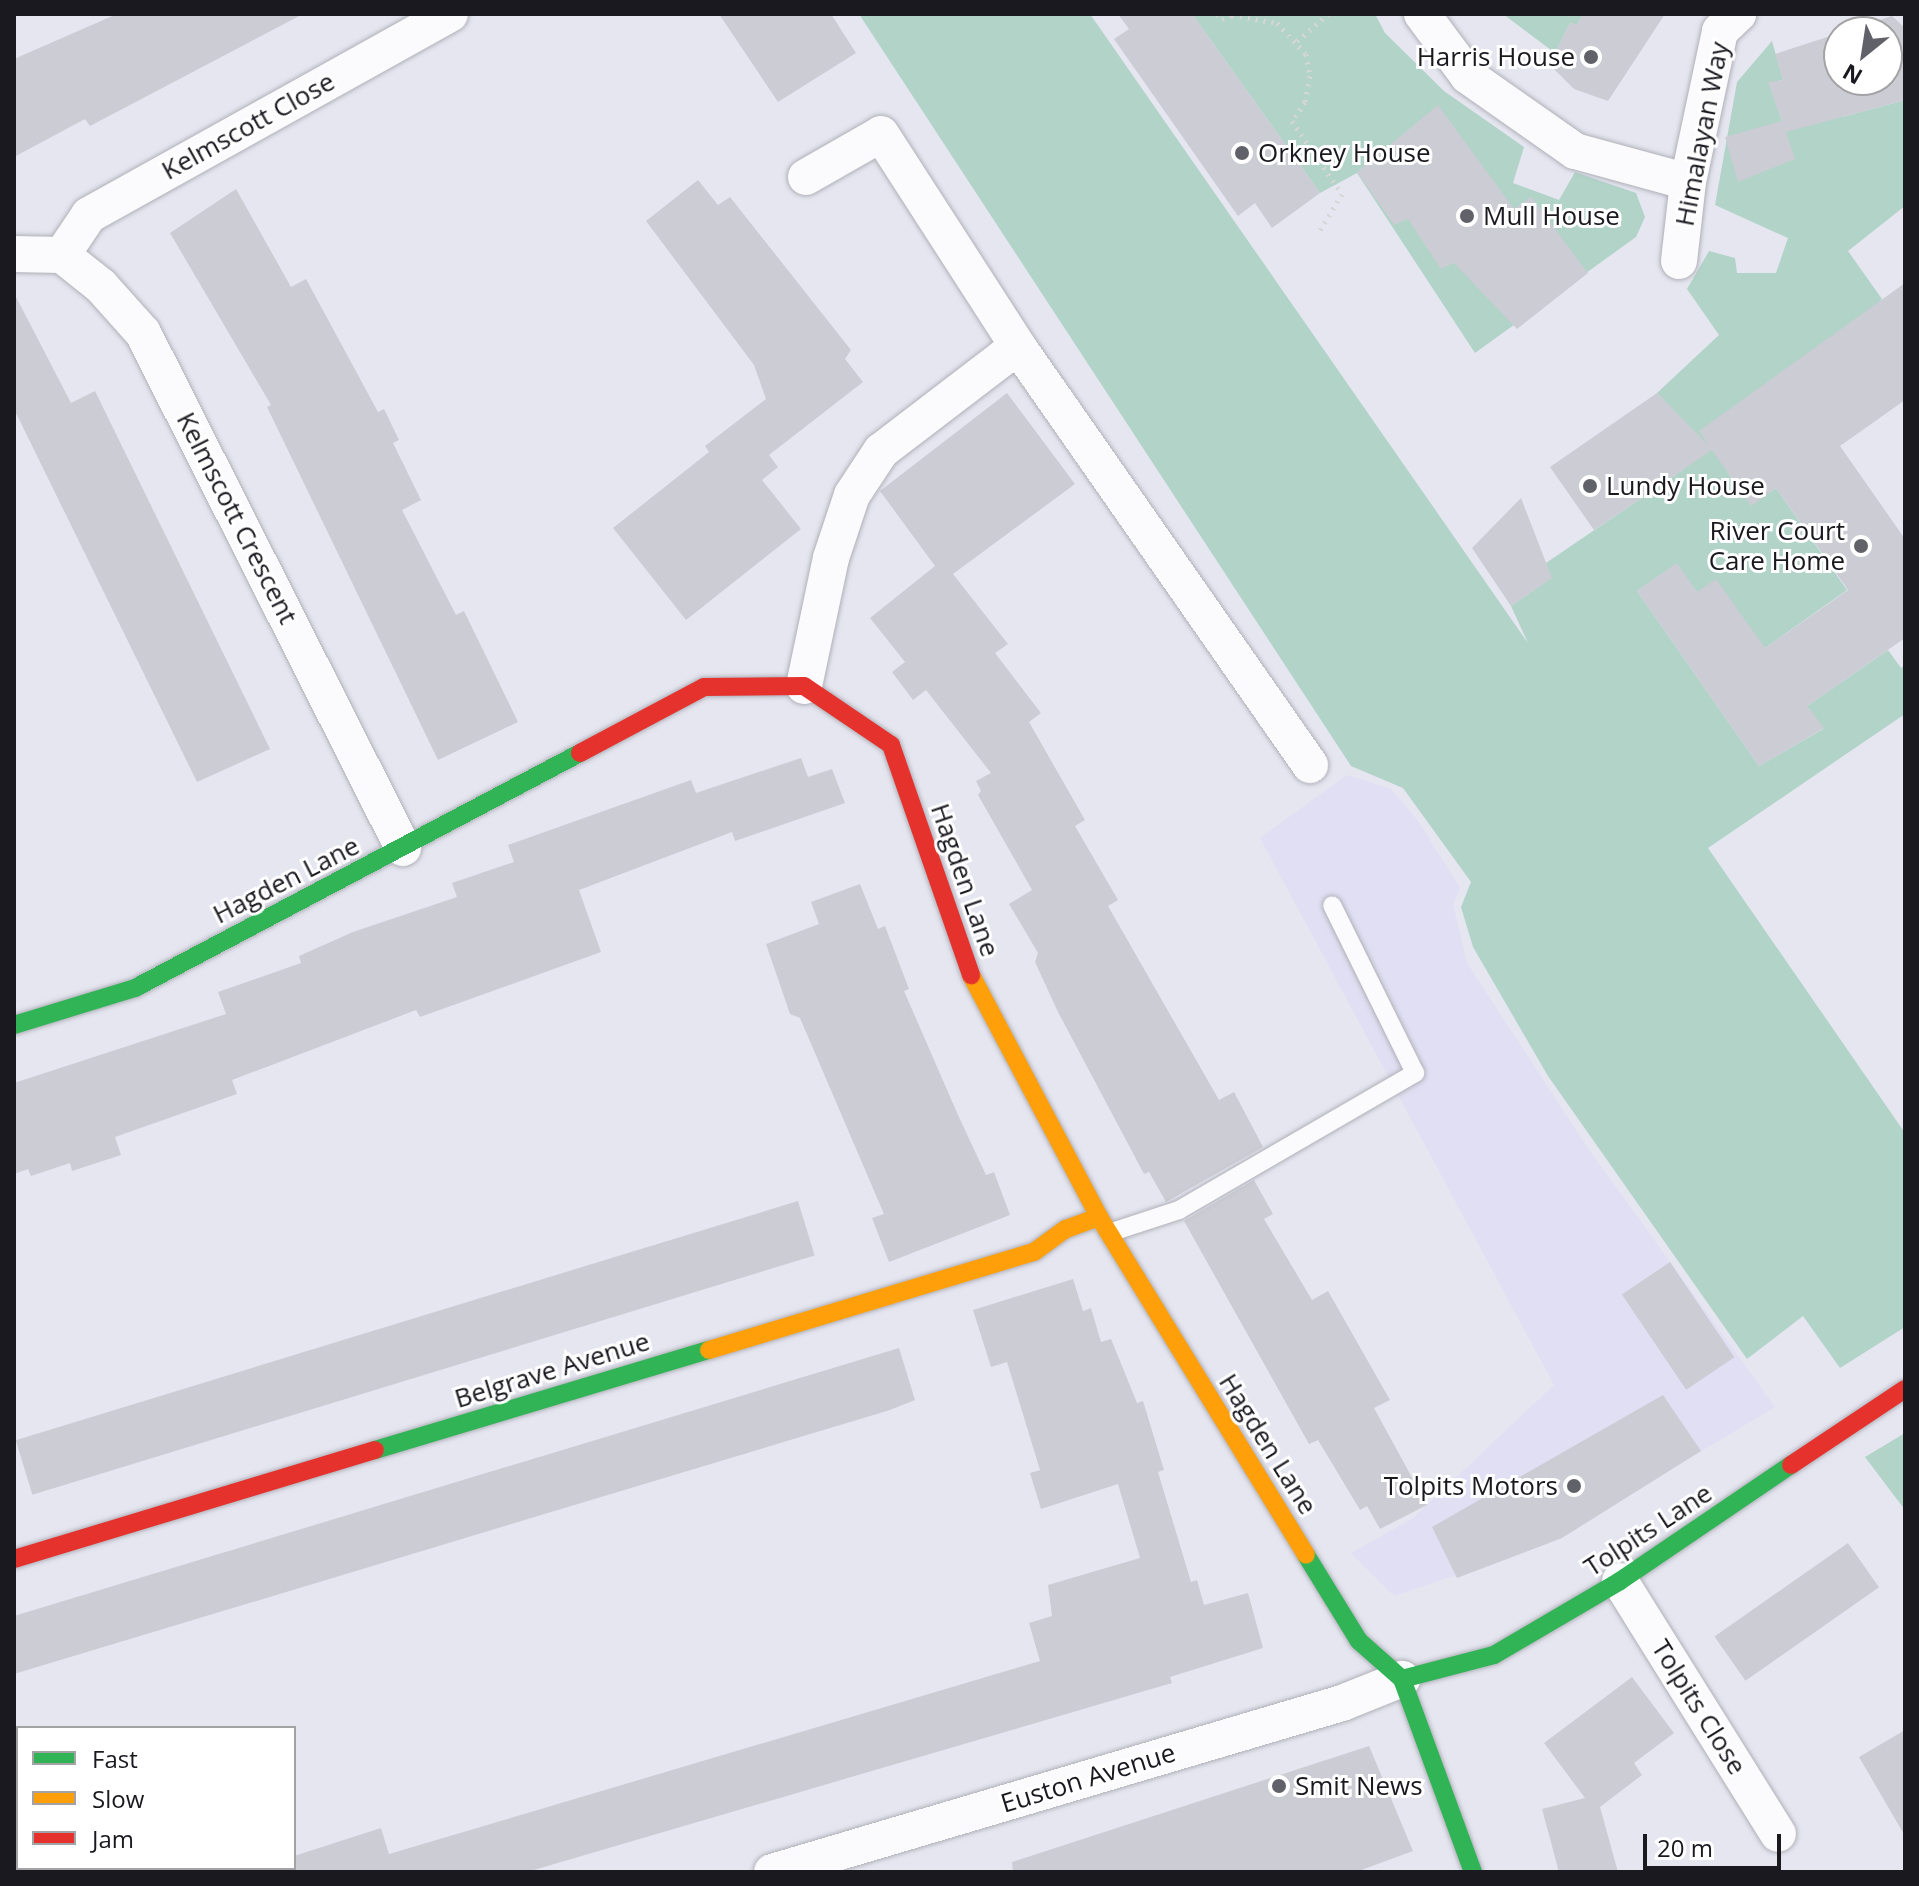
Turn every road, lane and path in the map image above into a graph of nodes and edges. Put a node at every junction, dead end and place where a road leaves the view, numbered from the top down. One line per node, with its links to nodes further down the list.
1 (450, 14): 11 (street, Kelmscott Close)
2 (1217, 14): 6 (path)
3 (1328, 14): 6 (path)
4 (1422, 14): 8 (street)
5 (1738, 14): 8 (street, Himalayan Way)
6 (1297, 41): 9 (path)
7 (806, 177): 13 (street)
8 (1688, 182): 12 (street, Himalayan Way)
9 (1320, 230)
10 (14, 254): 11 (street)
11 (62, 255): 16 (street, Kelmscott Crescent)
12 (1679, 261)
13 (1021, 351): 14 (street); 15 (street)
14 (804, 686): 16 (main road, Hagden Lane); 19 (main road, Hagden Lane)
15 (1310, 765)
16 (403, 848): 18 (main road, Hagden Lane)
17 (1332, 905): 20 (lane)
18 (14, 1025)
19 (1099, 1217): 20 (main road, Hagden Lane); 22 (main road, Belgrave Avenue)
20 (1109, 1233): 24 (main road, Hagden Lane)
21 (1905, 1389): 23 (main road, Tolpits Lane)
22 (14, 1559)
23 (1620, 1581): 24 (main road, Tolpits Lane); 25 (street, Tolpits Close)
24 (1402, 1679): 26 (street, Euston Avenue); 27 (main road, Hagden Lane)
25 (1778, 1834)
26 (772, 1872)
27 (1473, 1872)

